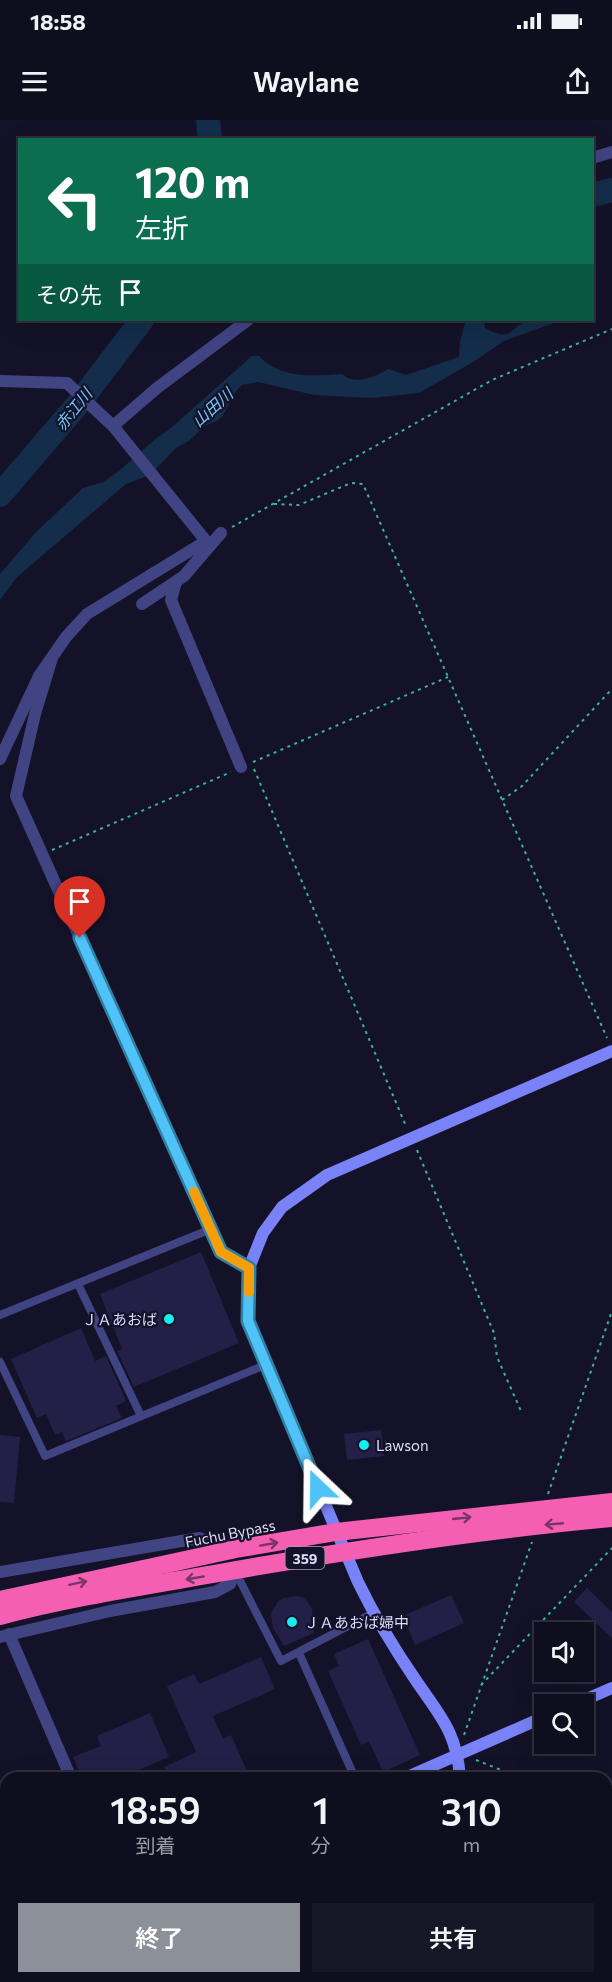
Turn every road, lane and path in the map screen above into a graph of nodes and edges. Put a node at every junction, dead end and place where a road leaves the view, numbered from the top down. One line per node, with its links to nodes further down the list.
1 (612, 152): 2 (street)
2 (594, 157)
3 (247, 321): 6 (street)
4 (612, 329): 7 (path)
5 (0, 381): 6 (street)
6 (113, 426): 11 (street)
7 (274, 504): 8 (path); 15 (path)
8 (221, 533): 9 (street)
9 (176, 582): 10 (street); 14 (street)
10 (142, 604)
11 (52, 657): 13 (street); 19 (street)
12 (612, 689): 15 (path)
13 (0, 759)
14 (246, 765): 18 (path)
15 (502, 800): 16 (path)
16 (607, 1038)
17 (612, 1051): 18 (street)
18 (412, 1138): 20 (street); 26 (path)
19 (211, 1229): 20 (street); 21 (lane)
20 (249, 1268): 25 (street)
21 (78, 1284): 23 (lane); 27 (lane)
22 (612, 1311): 29 (path)
23 (0, 1315)
24 (0, 1362): 27 (lane)
25 (265, 1365): 27 (lane); 31 (street)
26 (521, 1411)
27 (141, 1416)
28 (612, 1503): 29 (highway, Fuchu Bypass / 359)
29 (541, 1517): 30 (highway, Fuchu Bypass / 359, one-way to 29); 31 (highway, Fuchu Bypass / 359, one-way to 29); 34 (highway, Fuchu Bypass / 359); 42 (path)
30 (612, 1518)
31 (336, 1532): 33 (highway, Fuchu Bypass / 359, one-way to 31); 34 (street)
32 (612, 1548): 42 (path)
33 (237, 1549): 36 (street); 37 (highway, Fuchu Bypass / 359, one-way to 33)
34 (345, 1551): 35 (highway, Fuchu Bypass / 359); 38 (street)
35 (235, 1571): 39 (highway, Fuchu Bypass / 359, one-way to 39); 40 (street); 41 (lane)
36 (0, 1572)
37 (0, 1600)
38 (373, 1613): 41 (lane); 46 (street)
39 (0, 1616)
40 (4, 1635): 47 (street)
41 (299, 1653): 48 (lane)
42 (480, 1686): 46 (path)
43 (612, 1688): 44 (street)
44 (594, 1696)
45 (534, 1721): 46 (street)
46 (458, 1754): 49 (street); 50 (street); 51 (path)
47 (67, 1772)
48 (352, 1772)
49 (418, 1772)
50 (460, 1772)
51 (505, 1772)

